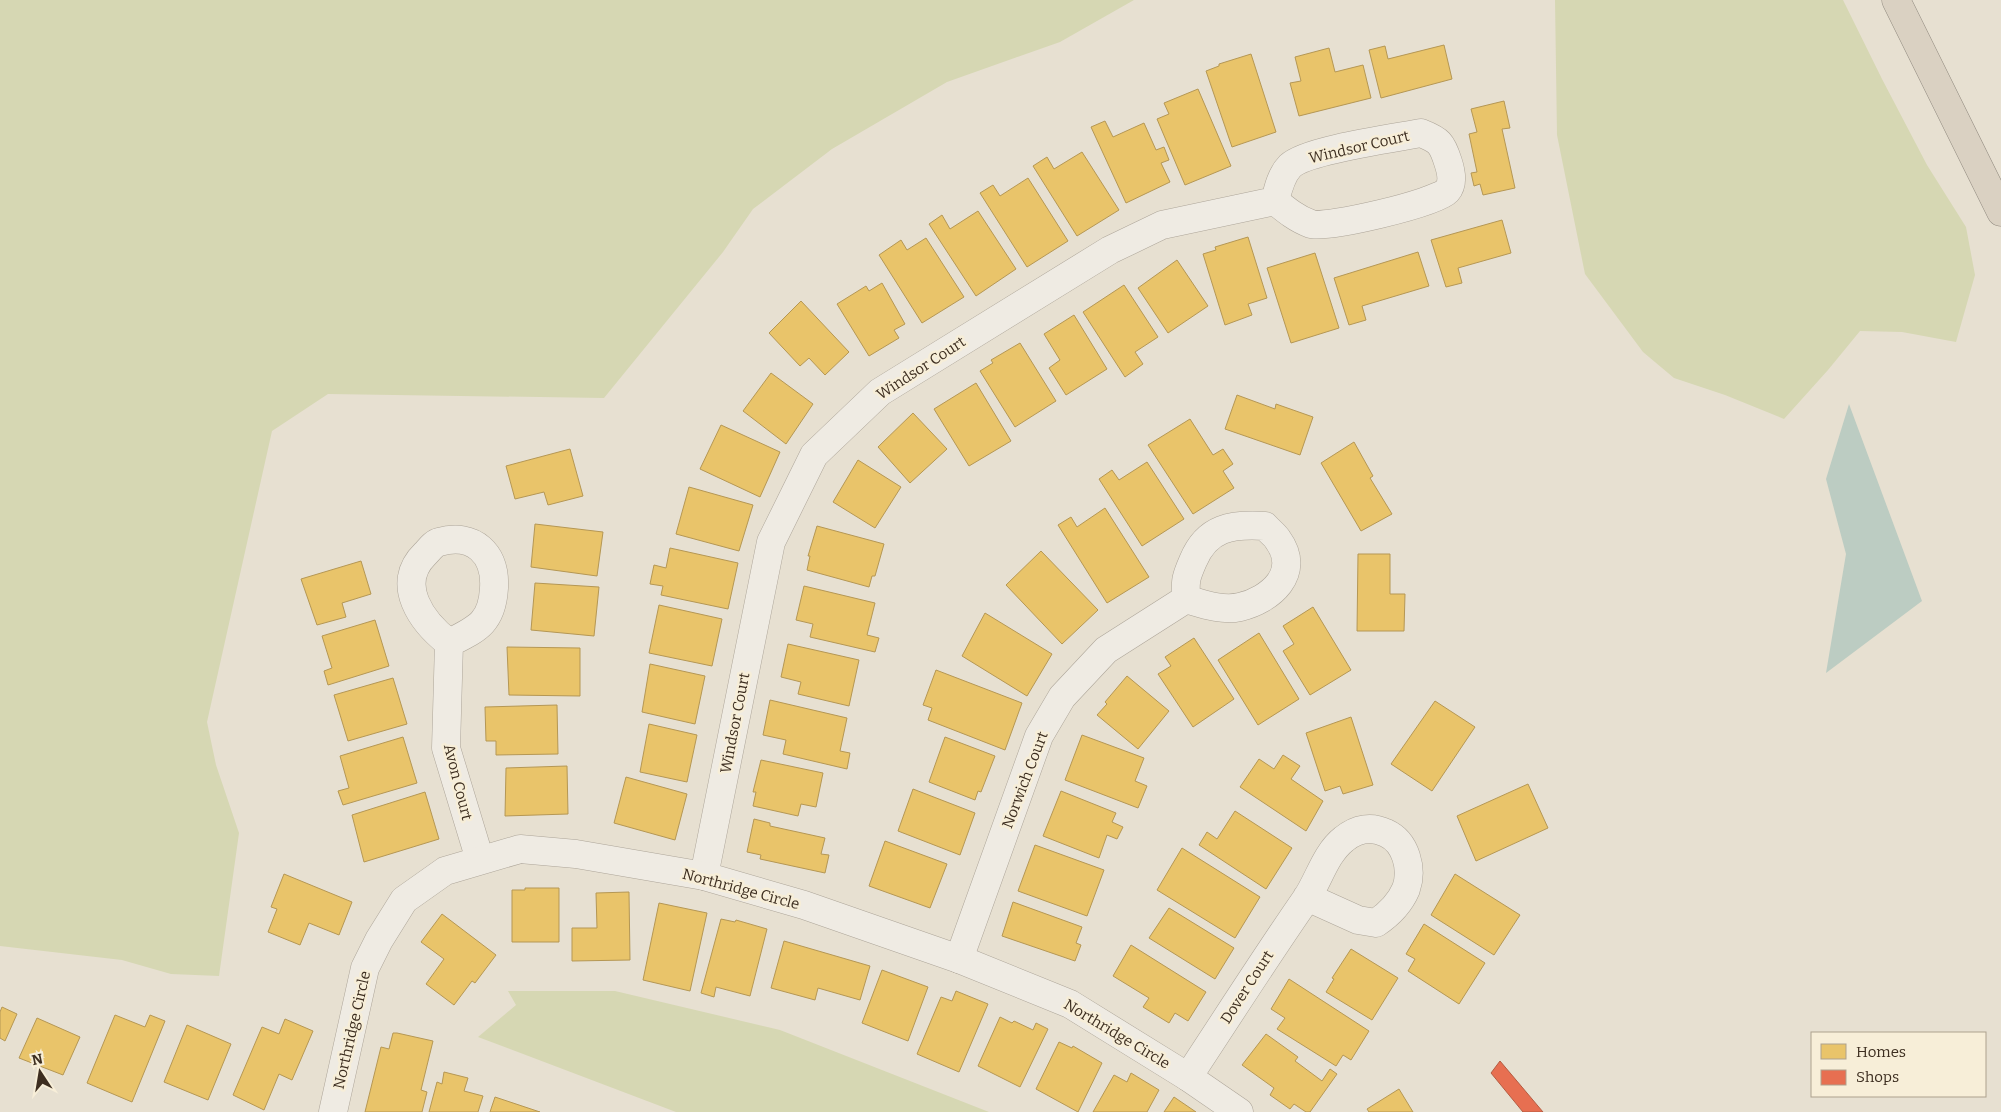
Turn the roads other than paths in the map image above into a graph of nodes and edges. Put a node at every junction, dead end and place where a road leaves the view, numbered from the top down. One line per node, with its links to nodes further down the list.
1 (1896, 0): 3 (highway)
2 (1275, 201): 2 (street, Windsor Court); 7 (street, Windsor Court)
3 (2001, 212)
4 (1186, 599): 9 (street, Norwich Court)
5 (449, 643): 6 (street, Avon Court)
6 (480, 860): 7 (street, Northridge Circle); 11 (street, Northridge Circle)
7 (704, 876): 9 (street, Northridge Circle)
8 (1307, 898): 10 (street, Dover Court)
9 (959, 959): 10 (street, Northridge Circle)
10 (1188, 1077): 12 (street, Northridge Circle)
11 (333, 1112)
12 (1239, 1112)

